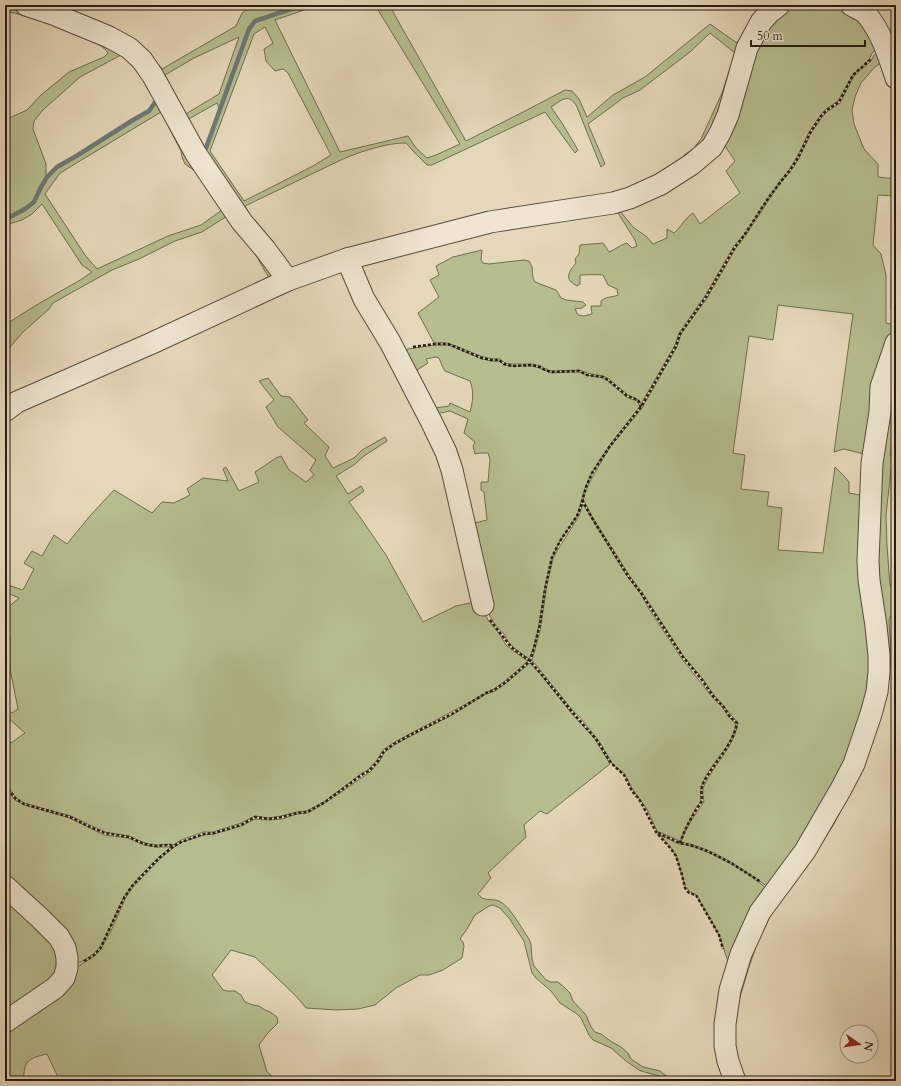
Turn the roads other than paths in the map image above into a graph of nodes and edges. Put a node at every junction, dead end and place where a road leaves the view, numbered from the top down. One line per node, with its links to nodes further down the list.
1 (26, 5): 6 (street)
2 (779, 5): 5 (street)
3 (861, 8): 4 (street)
4 (896, 78)
5 (347, 259): 6 (street); 9 (street)
6 (288, 280): 8 (street)
7 (896, 343): 12 (street)
8 (5, 411)
9 (483, 604)
10 (5, 886): 11 (street)
11 (5, 1022)
12 (735, 1081)

